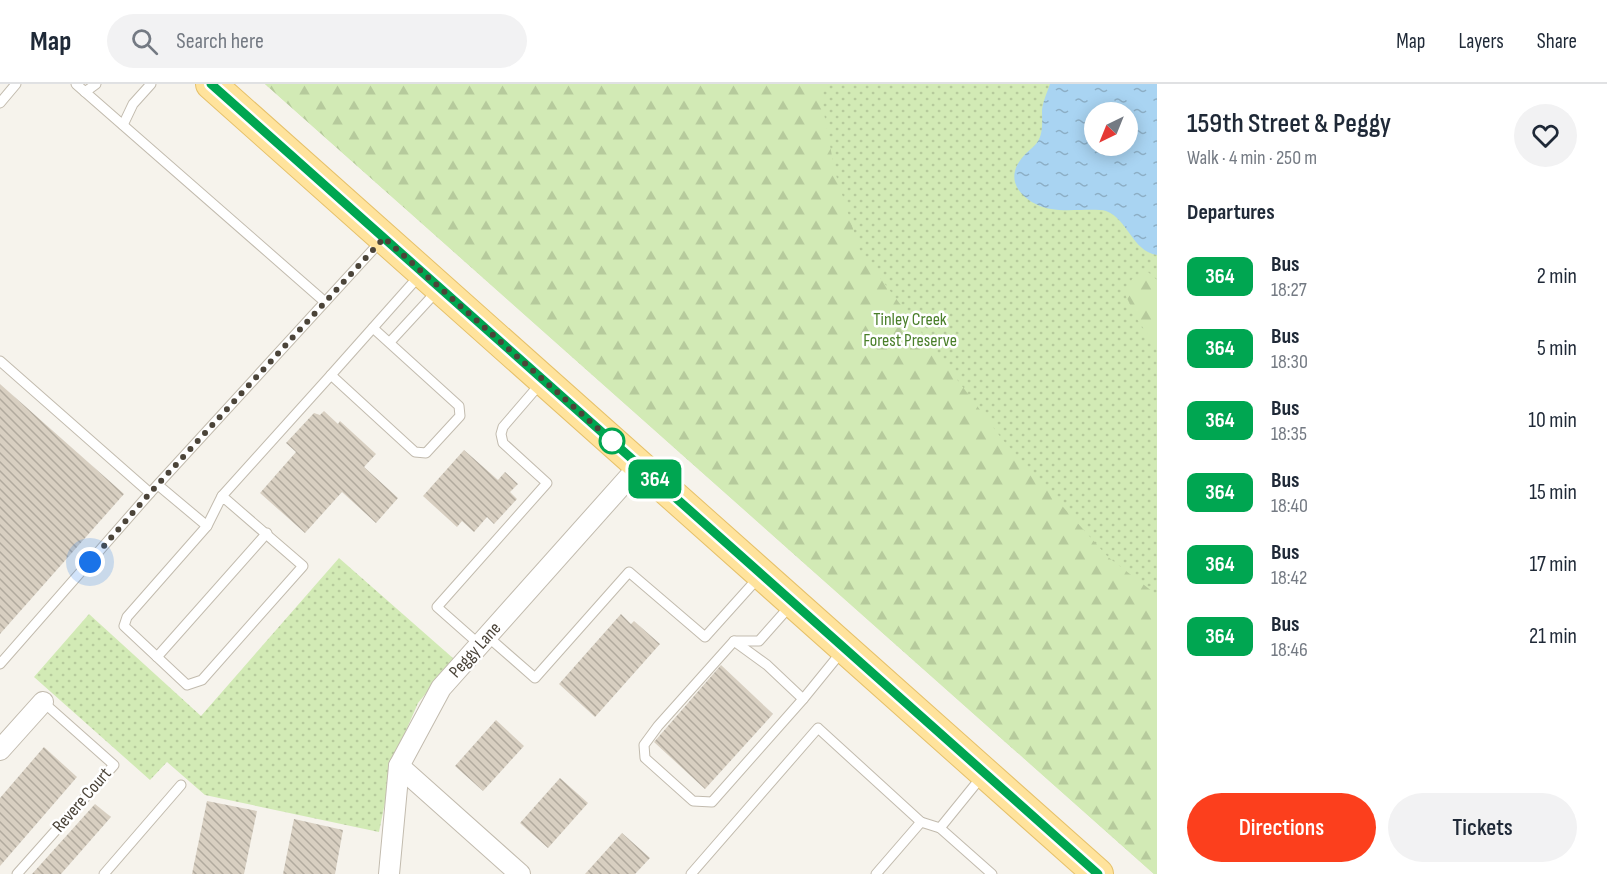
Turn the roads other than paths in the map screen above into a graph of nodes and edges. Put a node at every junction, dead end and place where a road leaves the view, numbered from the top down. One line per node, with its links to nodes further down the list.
1 (16, 84): 7 (lane)
2 (76, 84): 6 (lane)
3 (96, 84): 6 (lane)
4 (151, 84): 8 (lane)
5 (211, 84): 9 (main road)
6 (85, 92): 8 (lane)
7 (2, 97)
8 (123, 125): 11 (lane)
9 (384, 238): 10 (main road); 11 (lane)
10 (432, 280): 12 (lane); 13 (lane); 16 (main road)
11 (325, 302): 18 (lane)
12 (373, 328): 13 (lane); 15 (lane)
13 (390, 342): 15 (lane)
14 (0, 362): 19 (lane)
15 (331, 375): 20 (lane)
16 (544, 380): 17 (main road); 25 (lane)
17 (639, 466): 23 (main road); 25 (street, Peggy Lane)
18 (158, 485): 19 (lane); 21 (lane)
19 (150, 493): 29 (lane)
20 (222, 496): 21 (lane); 22 (lane)
21 (207, 526): 28 (lane)
22 (267, 533): 28 (lane); 28 (lane)
23 (761, 574): 24 (main road); 25 (lane)
24 (793, 602): 26 (lane); 27 (main road)
25 (483, 640): 33 (street, Peggy Lane)
26 (734, 641): 30 (lane); 30 (lane)
27 (844, 648): 30 (lane); 34 (main road)
28 (157, 657)
29 (0, 664)
30 (803, 699)
31 (43, 702): 32 (street, Revere Court); 38 (lane, Revere Court)
32 (0, 750)
33 (399, 766): 40 (street, Peggy Lane); 41 (street)
34 (985, 773): 37 (lane); 45 (main road)
35 (181, 785): 39 (lane)
36 (921, 822): 37 (lane); 42 (lane); 43 (lane)
37 (940, 828): 44 (lane)
38 (17, 874)
39 (104, 874)
40 (389, 874)
41 (520, 874)
42 (691, 874)
43 (876, 874)
44 (992, 874)
45 (1098, 874)

